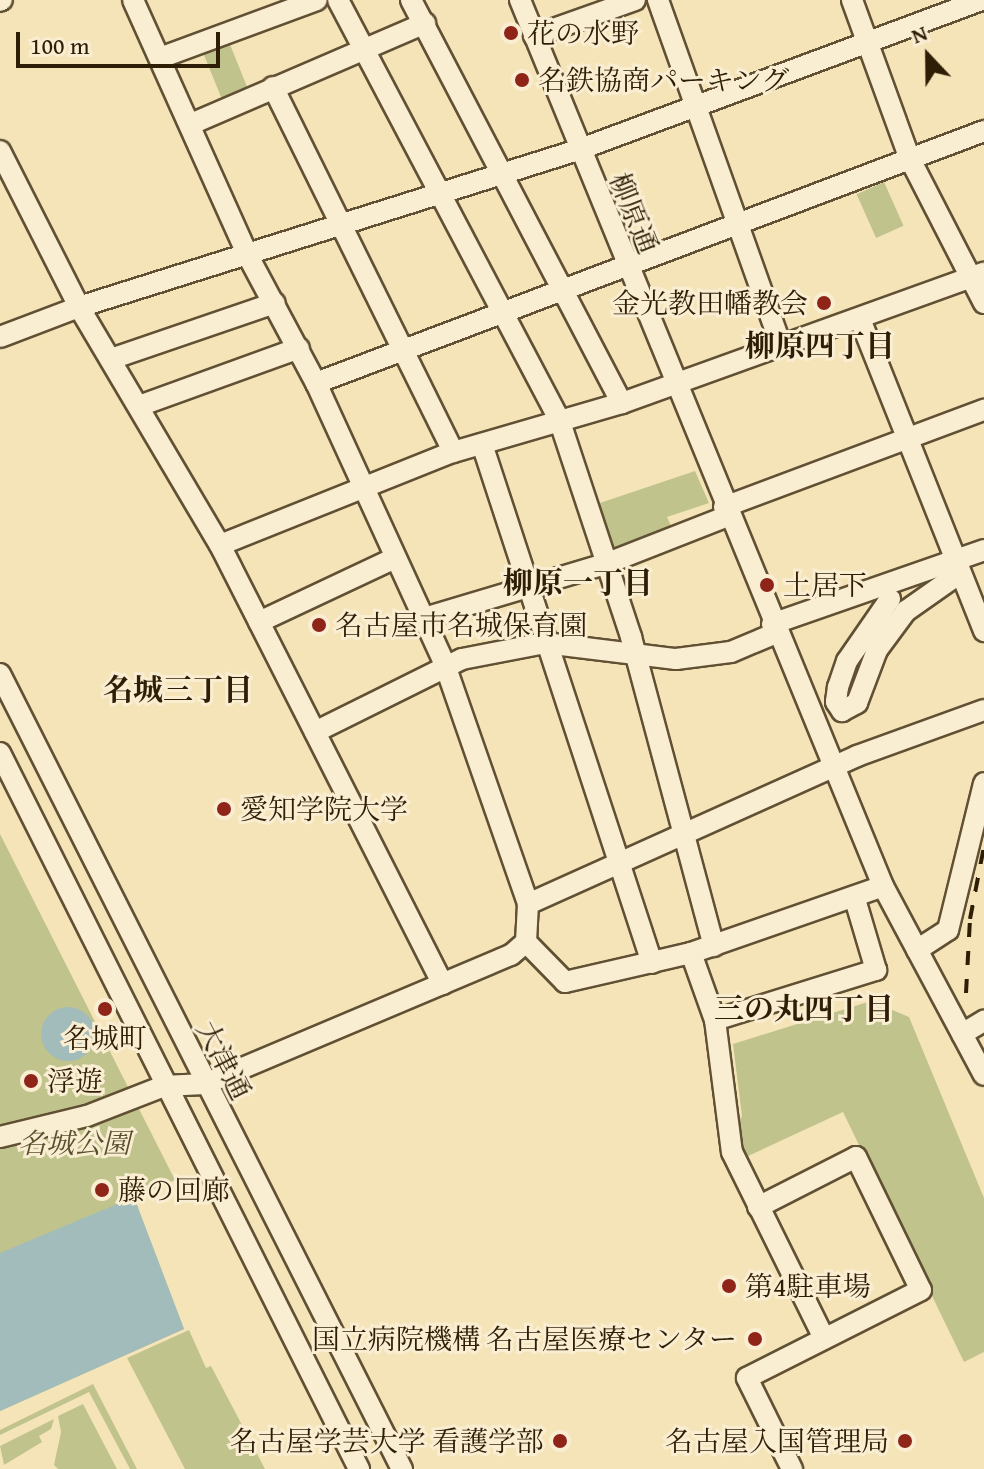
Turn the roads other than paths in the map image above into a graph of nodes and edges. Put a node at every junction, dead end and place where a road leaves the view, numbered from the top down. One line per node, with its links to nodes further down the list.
1 (133, 0): 14 (street)
2 (317, 0): 14 (street)
3 (338, 0): 13 (street)
4 (411, 0): 10 (street)
5 (520, 0): 11 (street, 柳原通)
6 (635, 0): 11 (street)
7 (658, 0): 16 (street)
8 (852, 0): 12 (street)
9 (982, 0): 12 (street)
10 (425, 23): 13 (street); 22 (street)
11 (534, 36): 19 (street, 柳原通)
12 (868, 40): 16 (street); 21 (street)
13 (365, 47): 15 (street); 23 (street)
14 (160, 58): 17 (street)
15 (273, 87): 17 (street); 25 (street)
16 (698, 106): 19 (street); 24 (street)
17 (191, 124): 26 (street)
18 (984, 131): 21 (street)
19 (578, 150): 22 (street); 27 (street, 柳原通)
20 (0, 151): 32 (street)
21 (910, 159): 24 (street); 28 (street)
22 (504, 173): 23 (street); 29 (street)
23 (442, 193): 25 (street); 33 (street)
24 (738, 224): 27 (street); 36 (street)
25 (339, 225): 26 (street); 38 (street)
26 (247, 254): 30 (street); 32 (street)
27 (626, 266): 29 (street); 41 (street, 柳原通)
28 (978, 276): 31 (street); 34 (street)
29 (564, 289): 33 (street); 42 (street)
30 (275, 303): 37 (street); 39 (street)
31 (984, 303)
32 (79, 307): 35 (street); 39 (street)
33 (504, 310): 38 (street); 45 (street)
34 (860, 319): 36 (street); 46 (street)
35 (0, 337)
36 (781, 346): 41 (street)
37 (299, 348): 40 (street); 43 (street)
38 (401, 348): 40 (street); 48 (street)
39 (111, 359): 43 (street)
40 (316, 383): 49 (street)
41 (674, 384): 42 (street); 50 (street, 柳原通)
42 (622, 403): 45 (street)
43 (139, 406): 51 (street)
44 (984, 410): 46 (street)
45 (559, 419): 47 (street); 54 (street)
46 (908, 440): 50 (street); 55 (street)
47 (482, 444): 48 (street); 56 (street)
48 (453, 452): 49 (street)
49 (363, 486): 51 (street); 53 (street)
50 (726, 512): 54 (street); 60 (street, 柳原通)
51 (220, 545): 59 (street)
52 (984, 550): 55 (street)
53 (395, 558): 58 (street); 59 (street)
54 (608, 563): 56 (street); 63 (street)
55 (958, 567): 57 (street); 57 (street); 61 (street)
56 (529, 585): 58 (street); 62 (street)
57 (893, 598): 57 (street); 60 (street)
58 (424, 618): 64 (street)
59 (259, 622): 67 (street)
60 (774, 629): 63 (street); 69 (street, 柳原通)
61 (984, 631)
62 (545, 643): 63 (street); 64 (street); 72 (street)
63 (632, 655): 71 (street)
64 (445, 665): 67 (street); 75 (street)
65 (0, 674): 86 (street, 大津通)
66 (984, 710): 69 (street)
67 (315, 732): 81 (street)
68 (0, 753): 87 (street)
69 (834, 768): 71 (street); 73 (street, 柳原通)
70 (984, 783): 78 (street)
71 (683, 836): 72 (street); 77 (street)
72 (619, 863): 75 (street); 80 (street)
73 (883, 886): 74 (street); 78 (street, 柳原通)
74 (855, 899): 77 (street); 82 (street)
75 (528, 904): 76 (street)
76 (526, 942): 80 (street); 81 (street)
77 (714, 946): 79 (street)
78 (917, 950): 84 (street, 柳原通)
79 (691, 953): 80 (street); 82 (street)
80 (652, 963)
81 (443, 984): 86 (street)
82 (715, 1020): 89 (street)
83 (984, 1021): 84 (street)
84 (962, 1034): 85 (street, 柳原通)
85 (984, 1075)
86 (205, 1084): 87 (street); 92 (street, 大津通)
87 (164, 1086): 88 (street); 91 (street)
88 (0, 1137)
89 (758, 1207): 90 (street); 90 (street)
90 (824, 1338): 93 (street)
91 (359, 1469)
92 (402, 1469)
93 (792, 1469)

